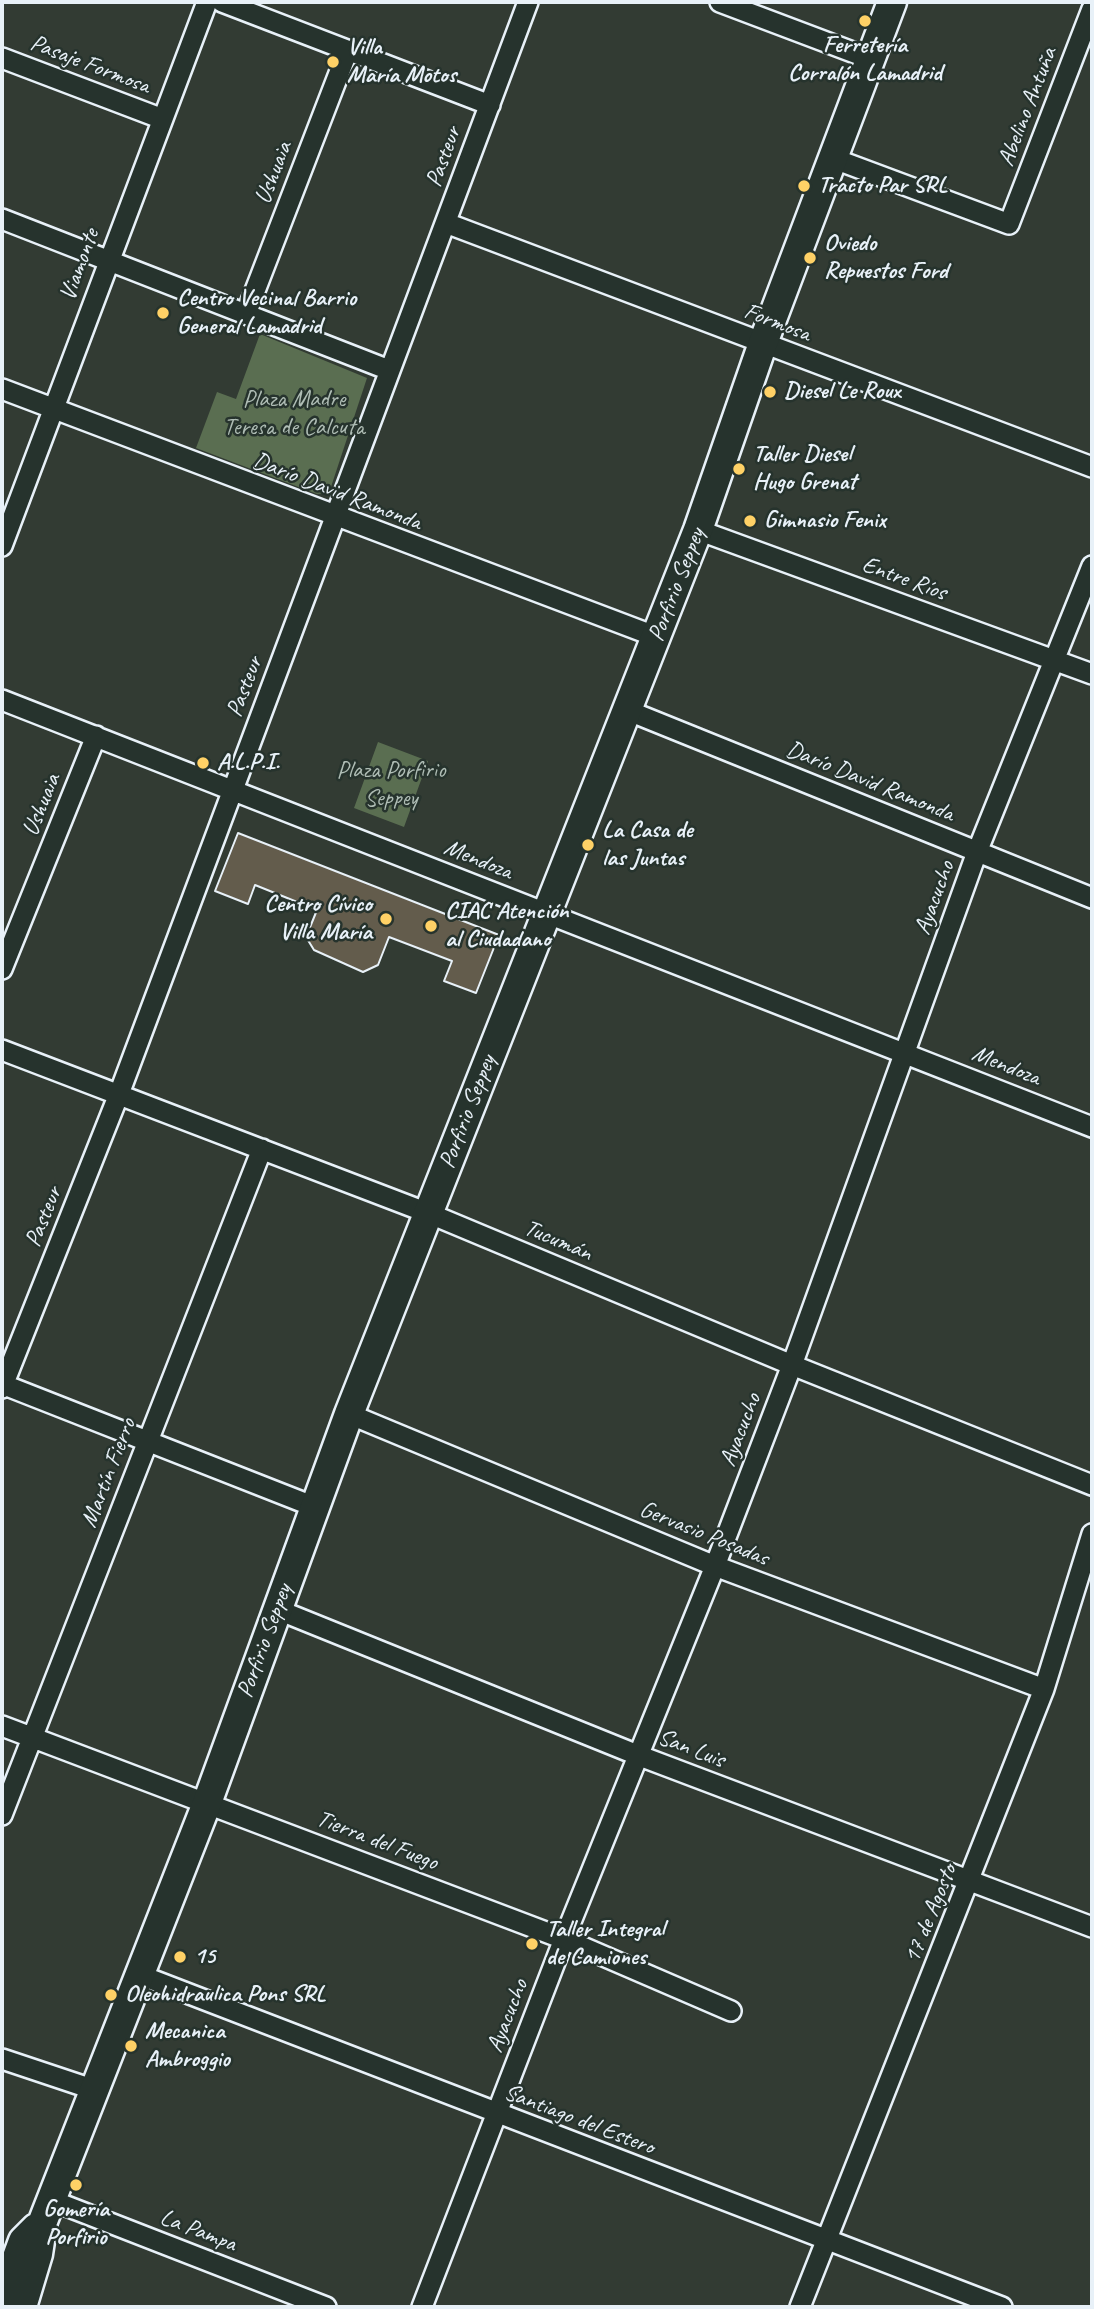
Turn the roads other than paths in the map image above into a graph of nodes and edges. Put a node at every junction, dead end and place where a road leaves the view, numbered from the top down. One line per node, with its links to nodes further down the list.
1 (207, 2): 11 (street, Viamonte)
2 (222, 2): 7 (street)
3 (527, 2): 10 (street, Pasteur)
4 (720, 2): 9 (street)
5 (892, 2): 9 (main road, Porfirio Seppey)
6 (1092, 9): 12 (street, Abelino Antuña)
7 (348, 50): 10 (street); 16 (street, Ushuaia)
8 (2, 58): 11 (street, Pasaje Formosa)
9 (871, 59): 12 (main road, Porfirio Seppey)
10 (490, 104): 14 (street, Pasteur)
11 (160, 118): 15 (street, Viamonte)
12 (832, 158): 17 (main road, Porfirio Seppey)
13 (2, 219): 15 (street)
14 (446, 223): 17 (street, Formosa); 18 (street, Pasteur)
15 (107, 260): 16 (street); 20 (street, Viamonte)
16 (246, 314): 18 (street)
17 (763, 343): 21 (street, Formosa); 23 (main road, Porfirio Seppey)
18 (388, 370): 22 (street, Pasteur)
19 (2, 390): 20 (street, Darío David Ramonda)
20 (54, 410): 22 (street, Darío David Ramonda); 24 (street, Viamonte)
21 (1092, 467)
22 (334, 517): 26 (street, Darío David Ramonda); 32 (street, Pasteur)
23 (698, 530): 26 (main road, Porfirio Seppey); 27 (street, Entre Ríos)
24 (2, 546)
25 (1092, 566): 27 (street, Ayacucho)
26 (657, 637): 30 (main road, Porfirio Seppey)
27 (1054, 660): 28 (street, Entre Ríos); 33 (street, Ayacucho)
28 (1092, 674)
29 (2, 700): 31 (street, Mendoza)
30 (629, 711): 33 (street, Darío David Ramonda); 35 (main road, Porfirio Seppey)
31 (96, 736): 32 (street, Mendoza); 36 (street, Ushuaia)
32 (233, 789): 35 (street, Mendoza); 39 (street, Pasteur)
33 (977, 852): 34 (street, Darío David Ramonda); 38 (street, Ayacucho)
34 (1092, 898)
35 (545, 913): 38 (street, Mendoza); 42 (main road, Porfirio Seppey)
36 (2, 969)
37 (2, 1050): 39 (street, Tucumán)
38 (905, 1051): 40 (street, Mendoza); 43 (street, Ayacucho)
39 (119, 1094): 41 (street, Tucumán); 44 (street, Pasteur)
40 (1092, 1127)
41 (262, 1149): 42 (street, Tucumán); 46 (street, Martín Fierro)
42 (428, 1213): 43 (street, Tucumán); 45 (main road, Porfirio Seppey)
43 (792, 1365): 47 (street, Tucumán); 50 (street, Ayacucho)
44 (2, 1386): 46 (street)
45 (349, 1414): 48 (main road, Porfirio Seppey); 50 (street, Gervasio Posadas)
46 (148, 1441): 48 (street); 54 (street, Martín Fierro)
47 (1092, 1485)
48 (315, 1507): 51 (main road, Porfirio Seppey)
49 (1092, 1534): 52 (street, 17 de Agosto)
50 (715, 1566): 52 (street, Gervasio Posadas); 55 (street, Ayacucho)
51 (276, 1609): 55 (street, San Luis); 56 (main road, Porfirio Seppey)
52 (1044, 1689): 58 (street, 17 de Agosto)
53 (2, 1726): 54 (street, Tierra del Fuego)
54 (32, 1738): 56 (street, Tierra del Fuego); 57 (street, Martín Fierro)
55 (640, 1756): 58 (street, San Luis); 60 (street, Ayacucho)
56 (207, 1803): 60 (street, Tierra del Fuego); 61 (main road, Porfirio Seppey)
57 (2, 1815)
58 (970, 1882): 59 (street, San Luis); 67 (street, 17 de Agosto)
59 (1092, 1927)
60 (564, 1939): 62 (street, Tierra del Fuego); 65 (street, Ayacucho)
61 (140, 1975): 64 (main road, Porfirio Seppey); 65 (street, Santiago del Estero)
62 (731, 2011)
63 (2, 2059): 64 (street)
64 (95, 2090): 66 (main road, Porfirio Seppey)
65 (496, 2113): 67 (street, Santiago del Estero); 71 (street, Ayacucho)
66 (47, 2211): 68 (main road, Porfirio Seppey); 69 (main road, Porfirio Seppey); 70 (street, La Pampa)
67 (828, 2242): 72 (street, 17 de Agosto); 73 (street, Santiago del Estero)
68 (2, 2298)
69 (22, 2307)
70 (326, 2307)
71 (422, 2307)
72 (800, 2307)
73 (1002, 2307)

